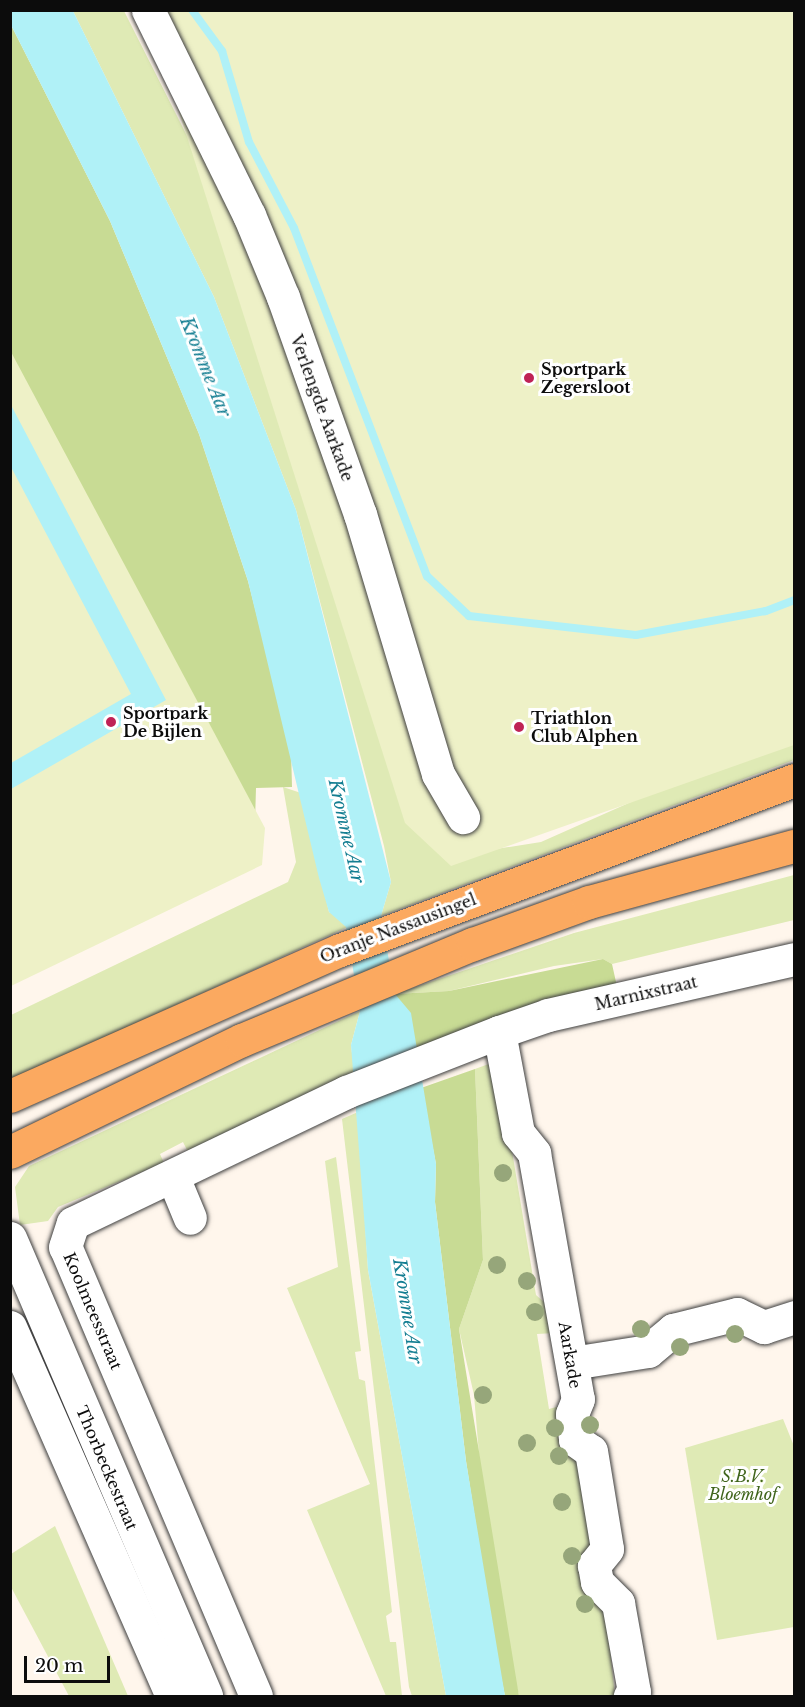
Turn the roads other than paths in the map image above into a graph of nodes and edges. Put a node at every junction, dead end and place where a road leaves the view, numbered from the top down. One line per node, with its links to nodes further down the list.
1 (148, 10): 3 (street, Verlengde Aarkade)
2 (795, 780): 7 (main road, Oranje Nassausingel)
3 (463, 817)
4 (795, 846): 8 (main road)
5 (795, 959): 6 (street, Marnixstraat)
6 (499, 1032): 9 (street, Koolmeesstraat); 14 (street, Aarkade)
7 (10, 1096)
8 (10, 1152)
9 (173, 1177): 10 (street); 17 (street, Koolmeesstraat)
10 (190, 1218)
11 (10, 1238): 16 (street, Thorbeckestraat)
12 (795, 1317): 14 (street)
13 (10, 1327): 15 (street, Thorbeckestraat)
14 (572, 1363): 18 (street, Aarkade)
15 (172, 1696)
16 (206, 1696)
17 (256, 1696)
18 (630, 1696)

